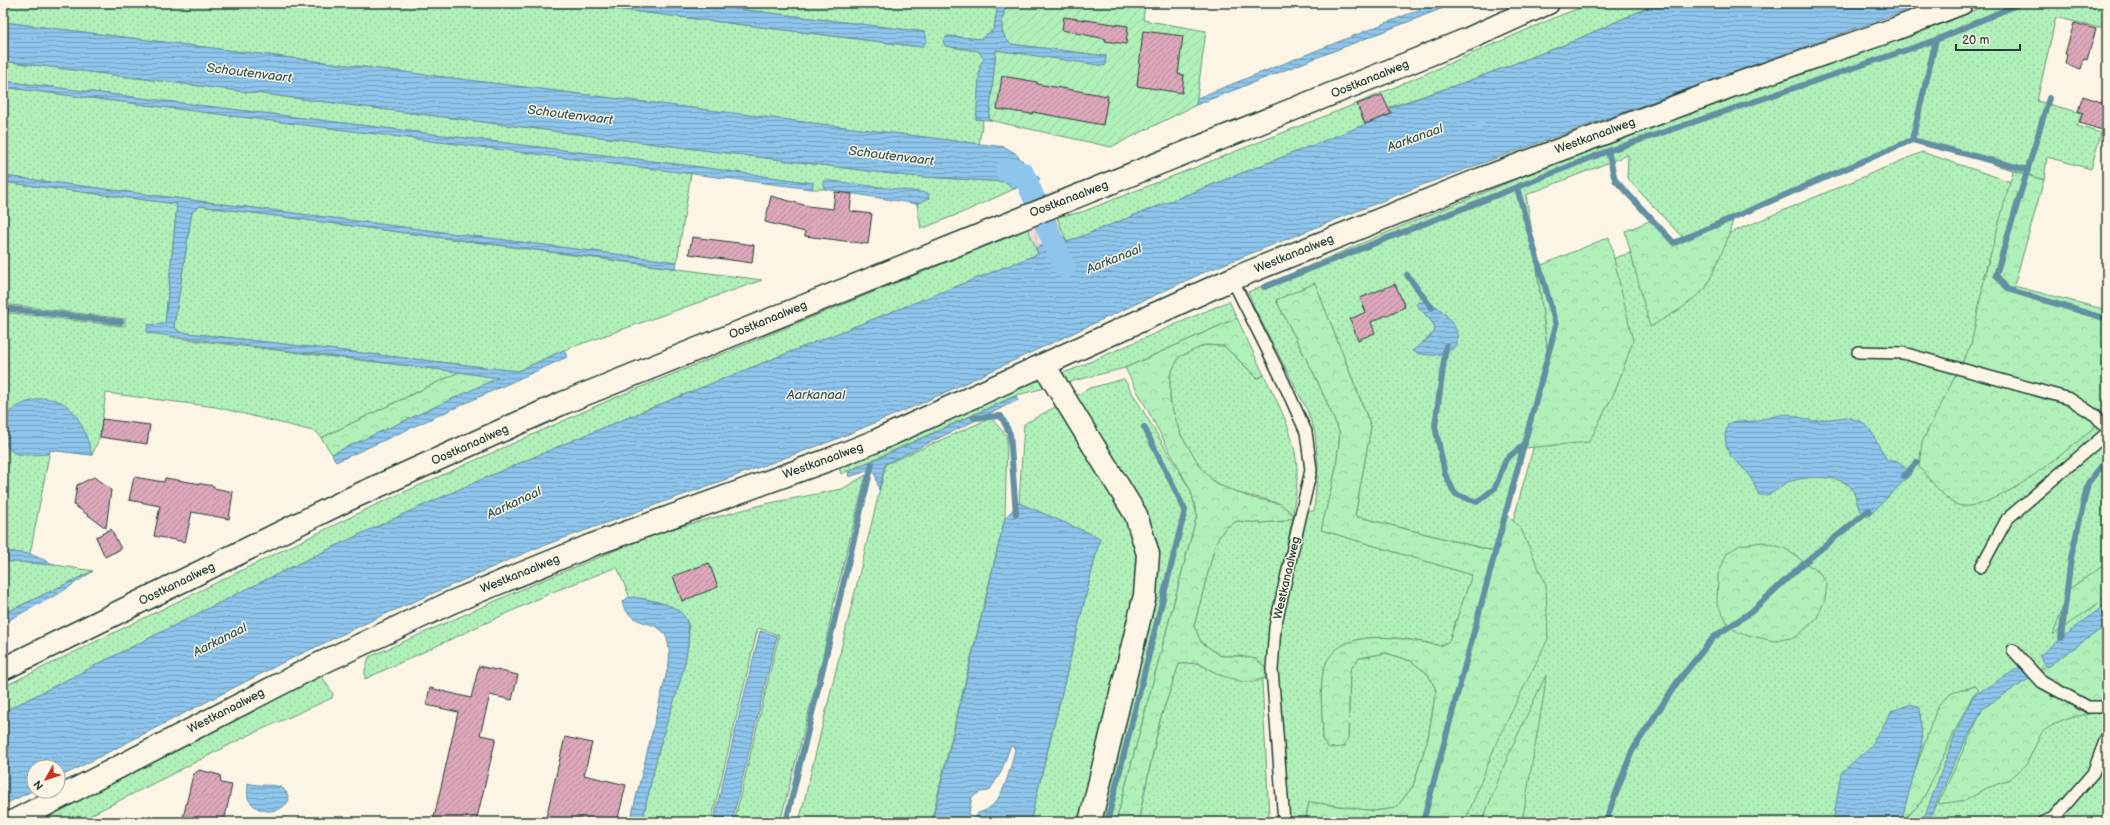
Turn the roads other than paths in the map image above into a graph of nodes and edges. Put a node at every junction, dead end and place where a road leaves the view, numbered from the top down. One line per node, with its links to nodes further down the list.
1 (1548, 3): 10 (street, Oostkanaalweg)
2 (1962, 3): 3 (street, Westkanaalweg)
3 (1232, 279): 5 (street, Westkanaalweg); 15 (lane, Westkanaalweg)
4 (1858, 352): 6 (lane)
5 (1044, 365): 13 (street, Westkanaalweg); 14 (street)
6 (2107, 430)
7 (2107, 433): 8 (lane)
8 (1982, 567)
9 (2013, 650): 11 (lane)
10 (3, 669)
11 (2107, 707)
12 (2107, 736): 16 (lane)
13 (12, 822)
14 (1090, 822)
15 (1284, 822)
16 (2043, 822)

